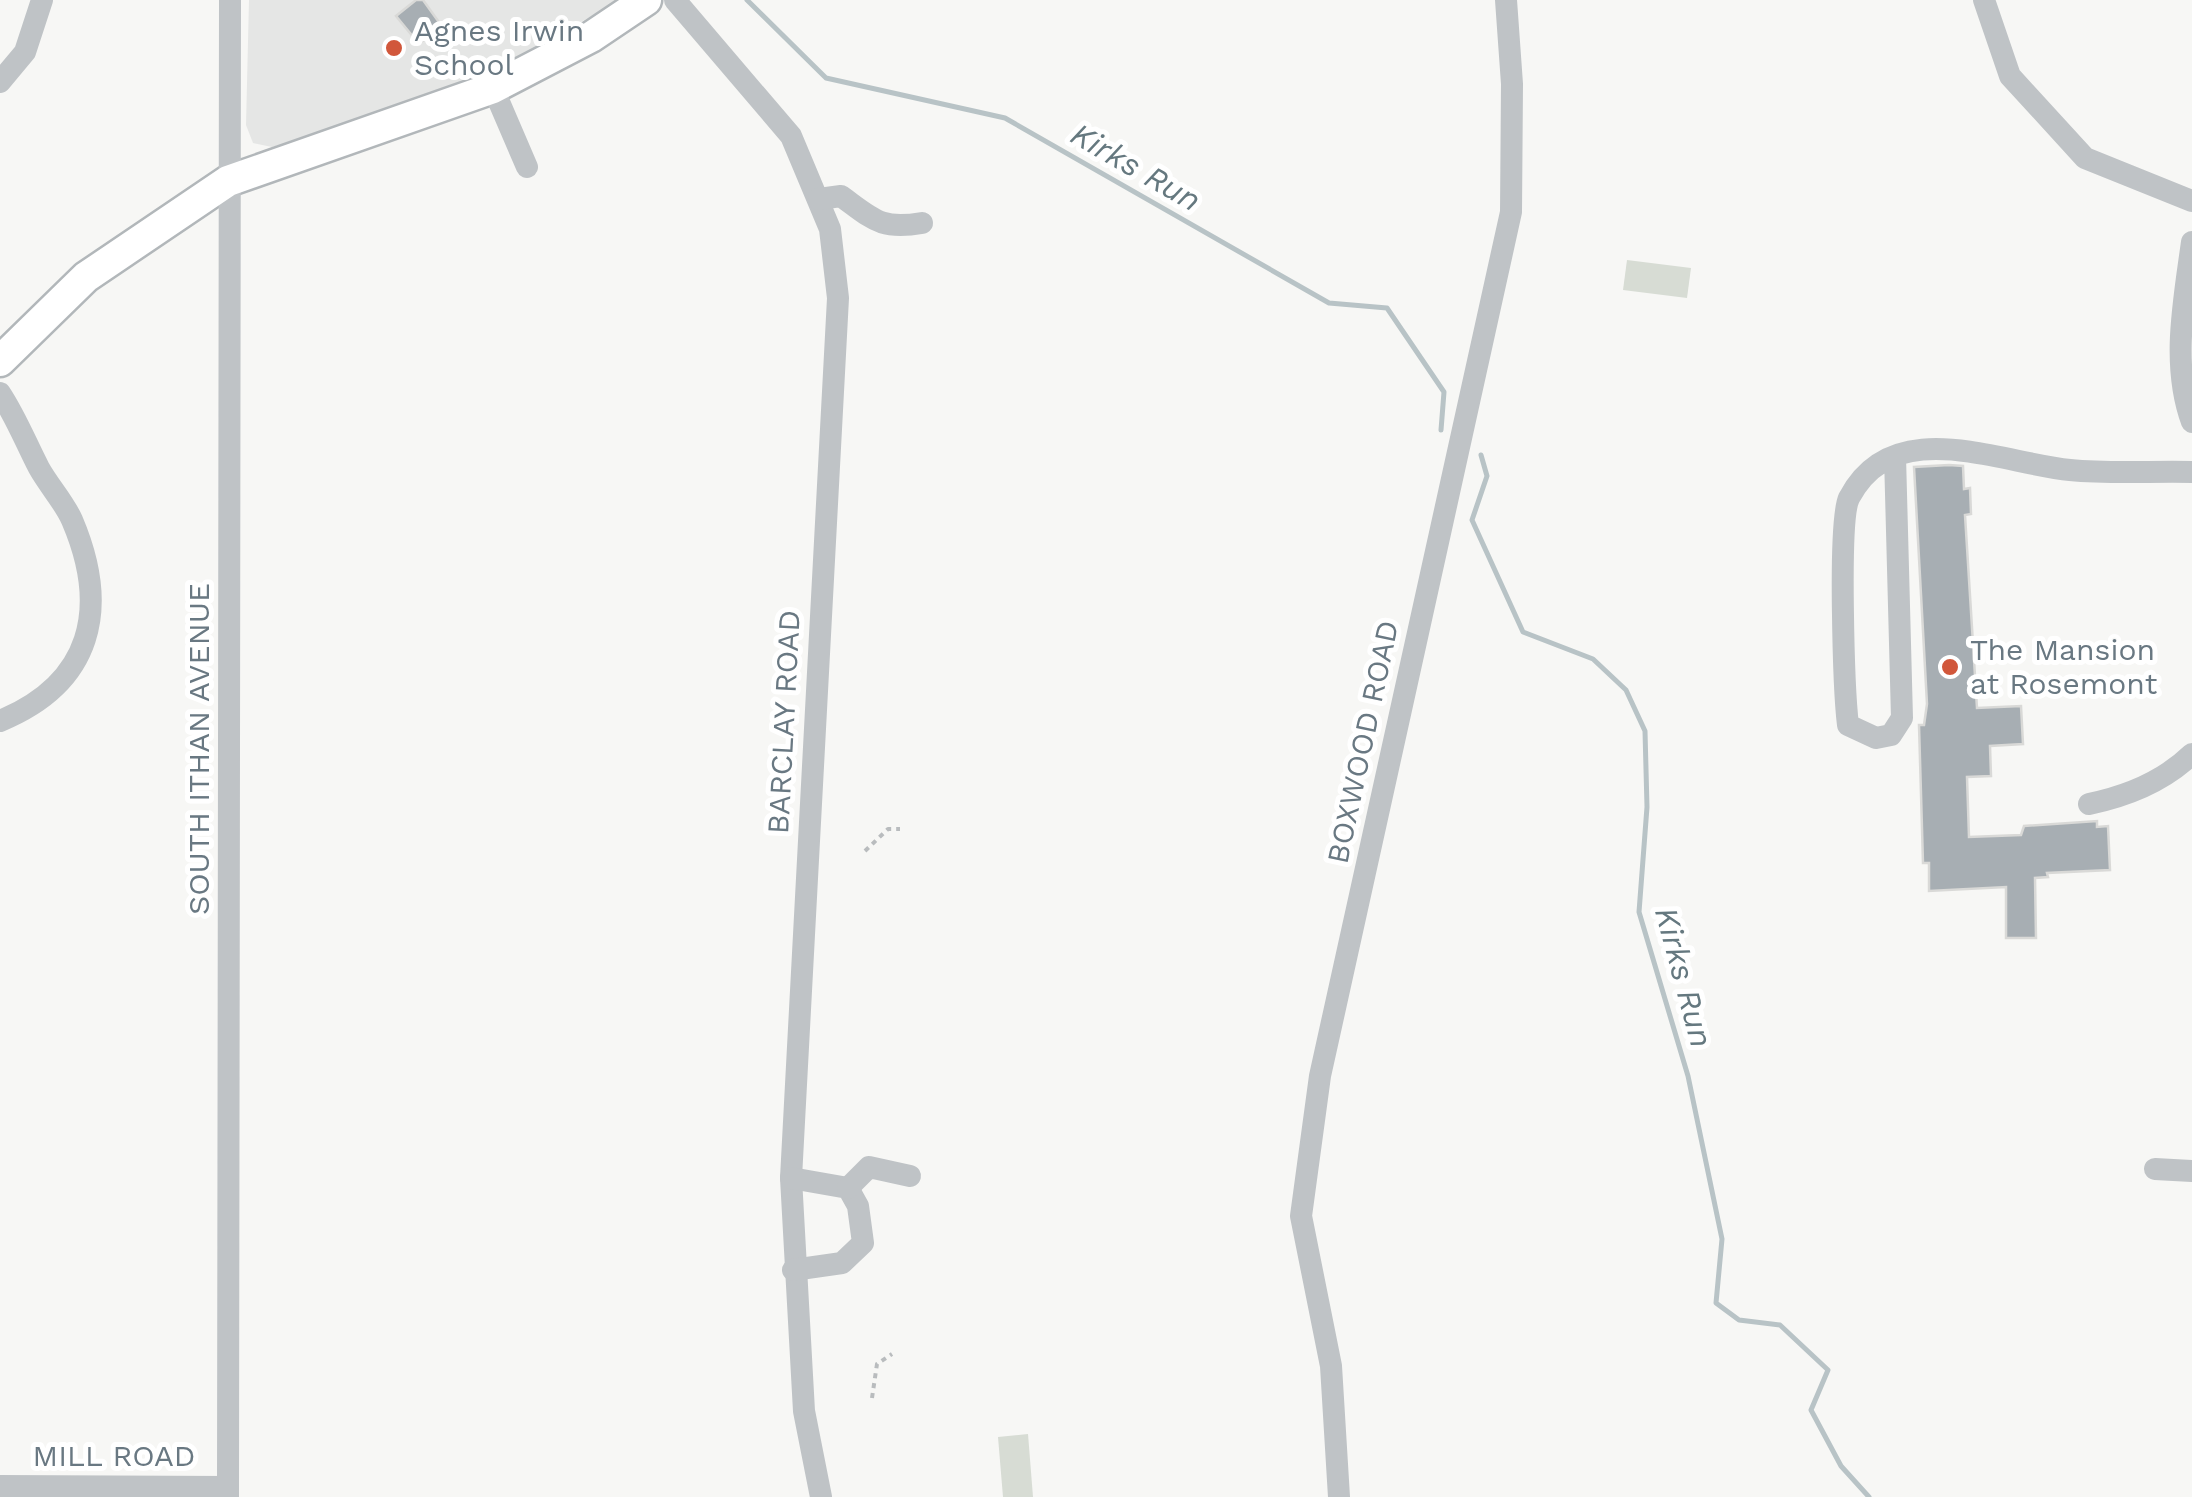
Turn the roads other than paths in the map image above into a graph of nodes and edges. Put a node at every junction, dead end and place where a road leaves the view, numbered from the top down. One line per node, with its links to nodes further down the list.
1 (42, 0): 7 (street)
2 (230, 0): 10 (street, SOUTH ITHAN AVENUE)
3 (646, 0): 8 (main road)
4 (675, 0): 11 (street, BARCLAY ROAD)
5 (1506, 0): 32 (street, BOXWOOD ROAD)
6 (1984, 0): 12 (street)
7 (0, 82)
8 (493, 88): 9 (street); 10 (main road)
9 (527, 167)
10 (228, 181): 15 (main road); 30 (street, SOUTH ITHAN AVENUE)
11 (819, 198): 13 (street); 26 (street, BARCLAY ROAD)
12 (2192, 202)
13 (922, 223)
14 (2192, 242): 17 (street)
15 (0, 361)
16 (0, 394): 20 (street)
17 (2192, 422)
18 (1895, 456): 18 (street); 19 (street)
19 (2192, 472)
20 (0, 721)
21 (2192, 754): 22 (street)
22 (2089, 804)
23 (2155, 1169): 24 (street)
24 (2192, 1172)
25 (910, 1176): 27 (street)
26 (791, 1178): 27 (street); 28 (street, BARCLAY ROAD)
27 (848, 1188): 28 (street)
28 (793, 1270): 31 (street, BARCLAY ROAD)
29 (0, 1486): 30 (street, MILL ROAD)
30 (228, 1492)
31 (820, 1497)
32 (1339, 1497)

